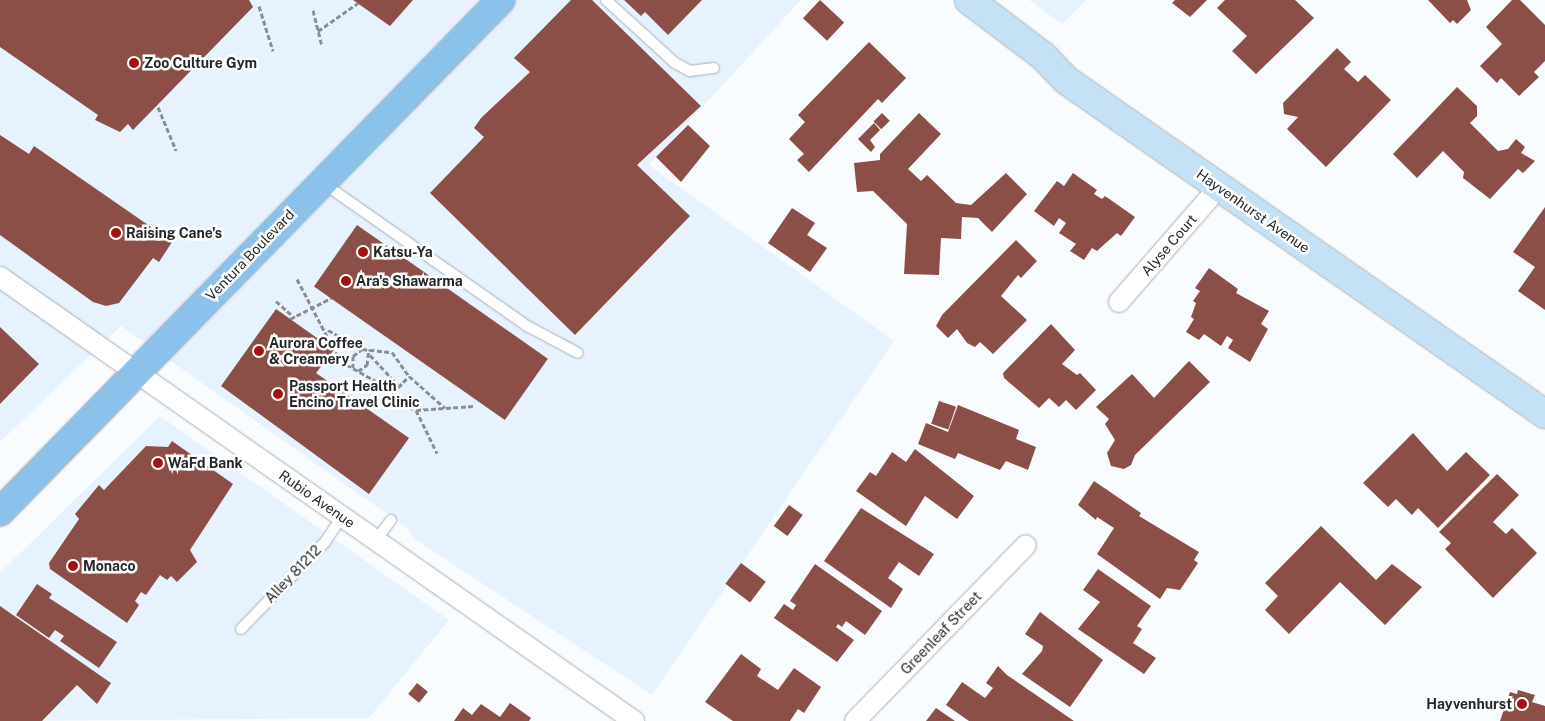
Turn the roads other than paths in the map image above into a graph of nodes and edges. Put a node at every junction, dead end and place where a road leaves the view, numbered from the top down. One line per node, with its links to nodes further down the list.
1 (502, 0): 5 (main road, Ventura Boulevard)
2 (606, 0): 4 (lane)
3 (969, 0): 6 (main road, Hayvenhurst Avenue)
4 (714, 68)
5 (322, 182): 9 (lane); 10 (main road, Ventura Boulevard)
6 (1219, 187): 8 (street, Alyse Court); 11 (main road, Hayvenhurst Avenue)
7 (0, 277): 10 (street, Rubio Avenue)
8 (1119, 302)
9 (578, 353)
10 (135, 371): 12 (main road, Ventura Boulevard); 13 (street, Rubio Avenue)
11 (1545, 414)
12 (0, 512)
13 (342, 517): 15 (street, Rubio Avenue); 17 (lane, Alley 81212)
14 (391, 520): 15 (lane)
15 (376, 540): 18 (street, Rubio Avenue)
16 (1026, 545): 19 (street, Greenleaf Street)
17 (242, 629)
18 (634, 721)
19 (856, 721)

